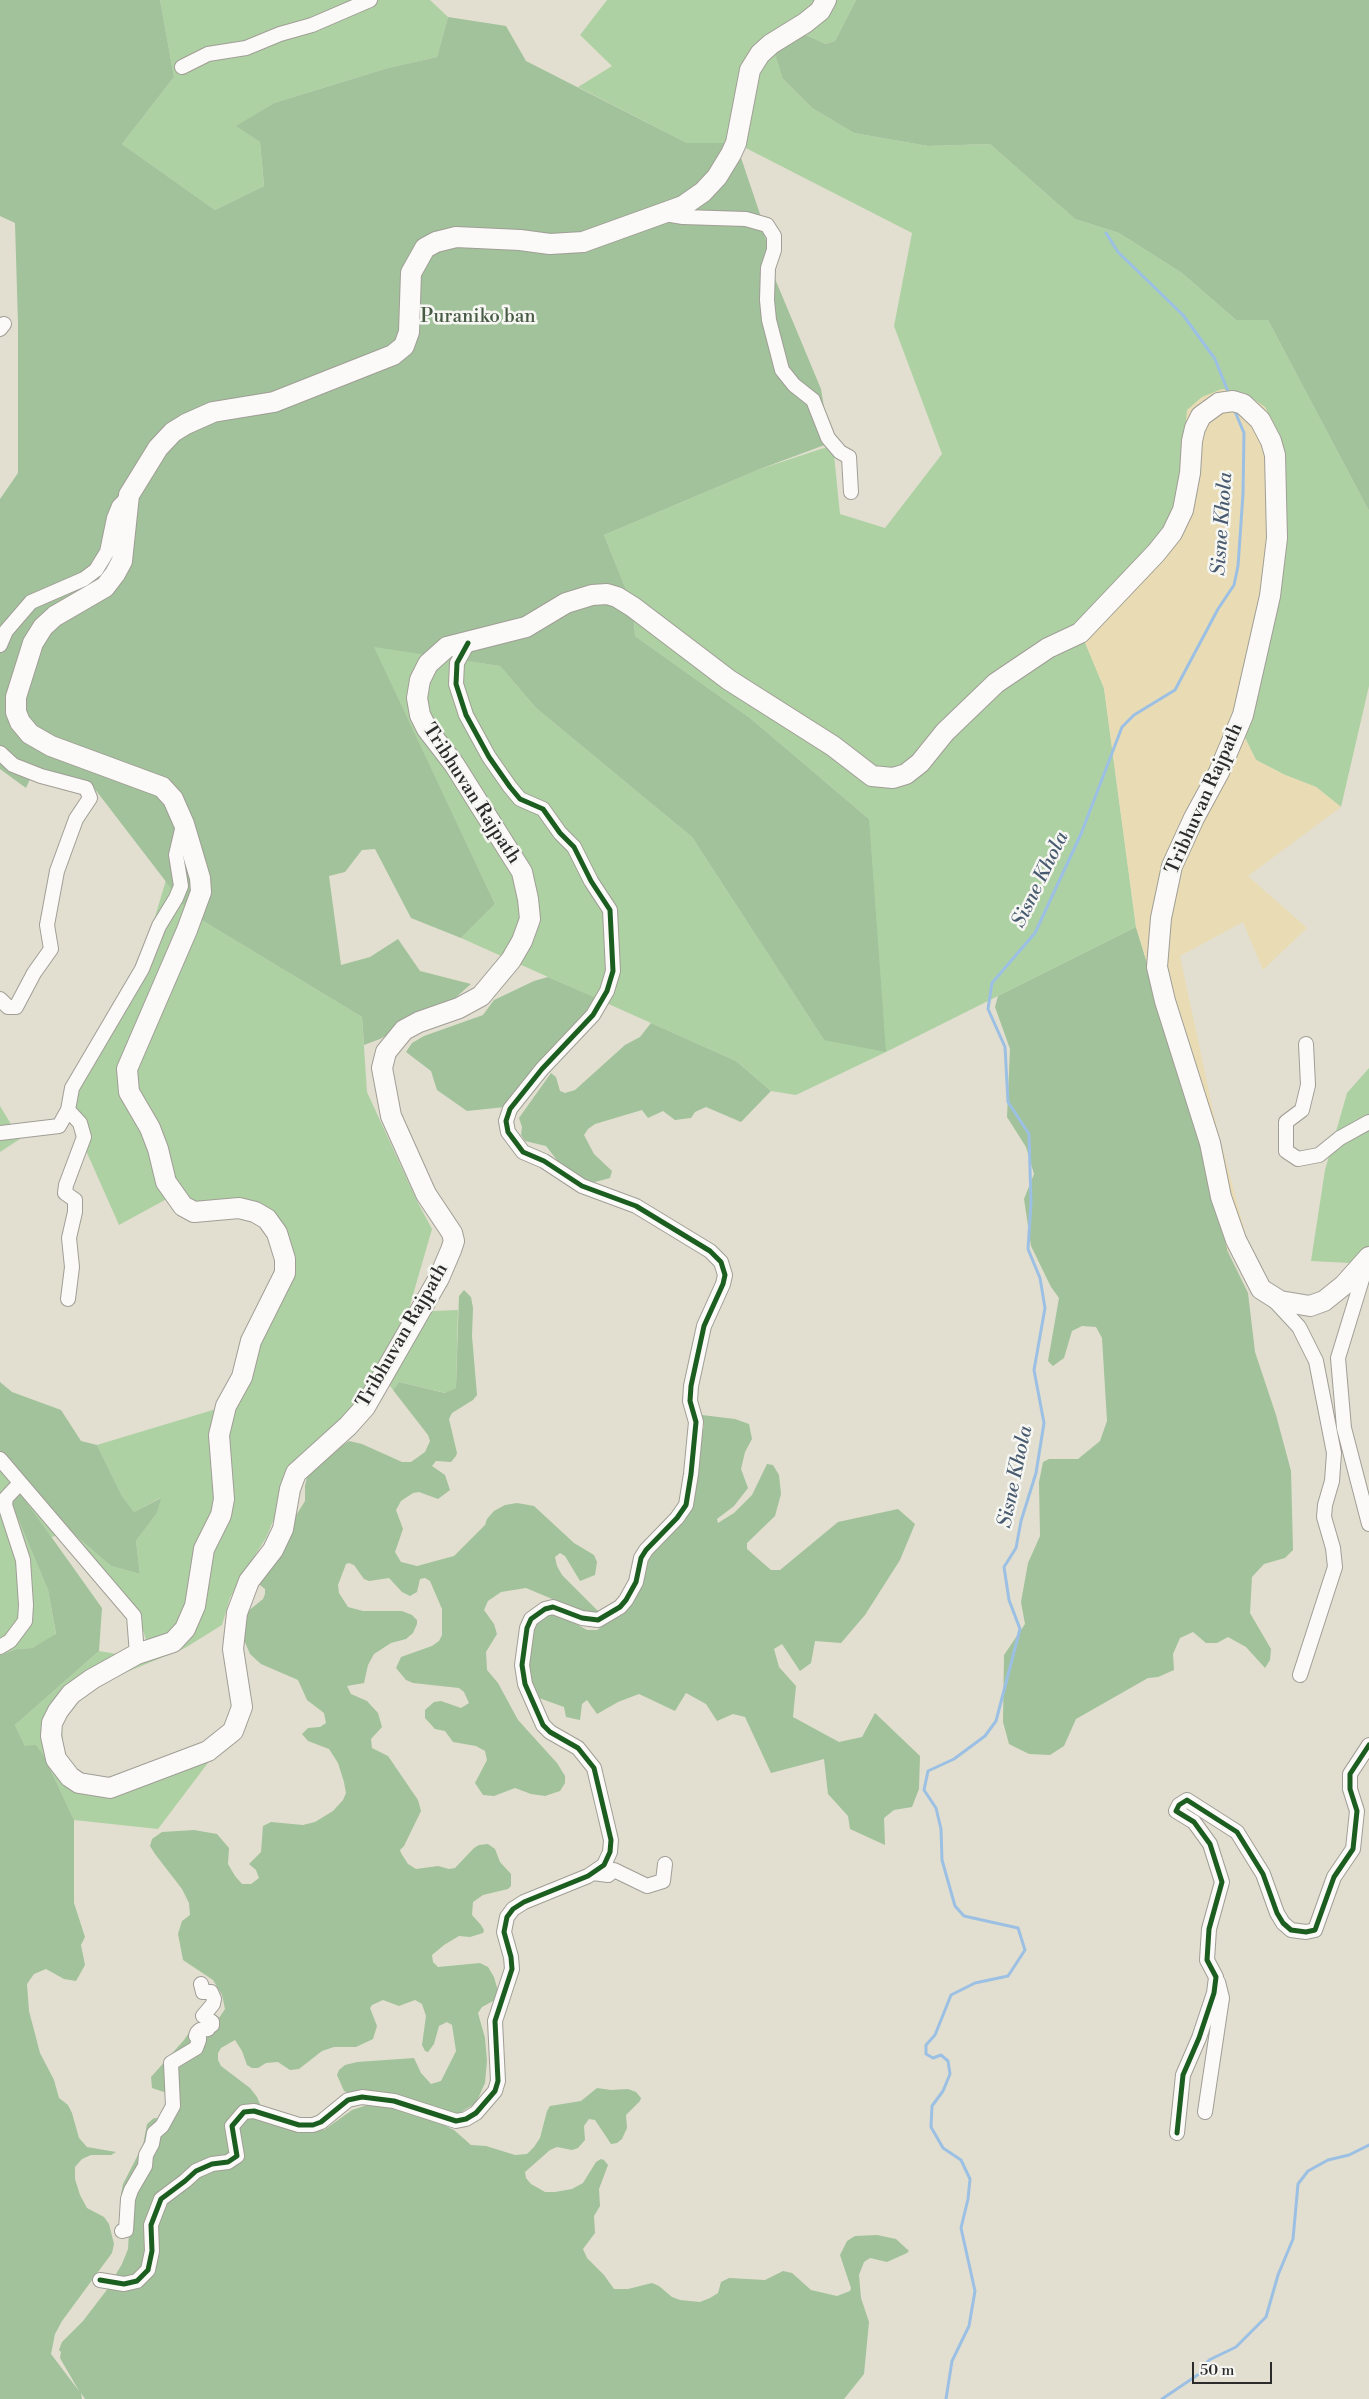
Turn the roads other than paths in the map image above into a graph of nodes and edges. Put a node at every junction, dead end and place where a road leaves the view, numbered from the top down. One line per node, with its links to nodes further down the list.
1 (370, 0): 3 (street)
2 (826, 0): 4 (highway, Tribhuvan Rajpath)
3 (182, 67)
4 (662, 214): 5 (street); 6 (highway, Tribhuvan Rajpath)
5 (851, 492)
6 (129, 496): 8 (street); 10 (highway, Tribhuvan Rajpath)
7 (468, 643): 17 (highway, Tribhuvan Rajpath); 24 (highway, Tribhuvan Rajpath); 28 (street)
8 (0, 645)
9 (0, 753): 11 (street)
10 (184, 824): 13 (street); 24 (highway, Tribhuvan Rajpath)
11 (0, 999)
12 (1306, 1044): 14 (street)
13 (68, 1110): 15 (street); 18 (street)
14 (1369, 1122)
15 (0, 1134)
16 (1369, 1257): 17 (highway); 19 (street)
17 (1269, 1296): 19 (street)
18 (68, 1299)
19 (1338, 1430): 22 (street); 25 (street)
20 (0, 1459): 21 (street)
21 (20, 1483): 23 (street); 24 (street)
22 (1369, 1524)
23 (0, 1647)
24 (138, 1654)
25 (1300, 1675)
26 (1369, 1745): 29 (street)
27 (665, 1864): 28 (street)
28 (593, 1873): 34 (street)
29 (1216, 1977): 31 (street); 32 (street)
30 (200, 1984): 33 (street)
31 (1205, 2112)
32 (1177, 2133)
33 (122, 2231)
34 (100, 2280)

